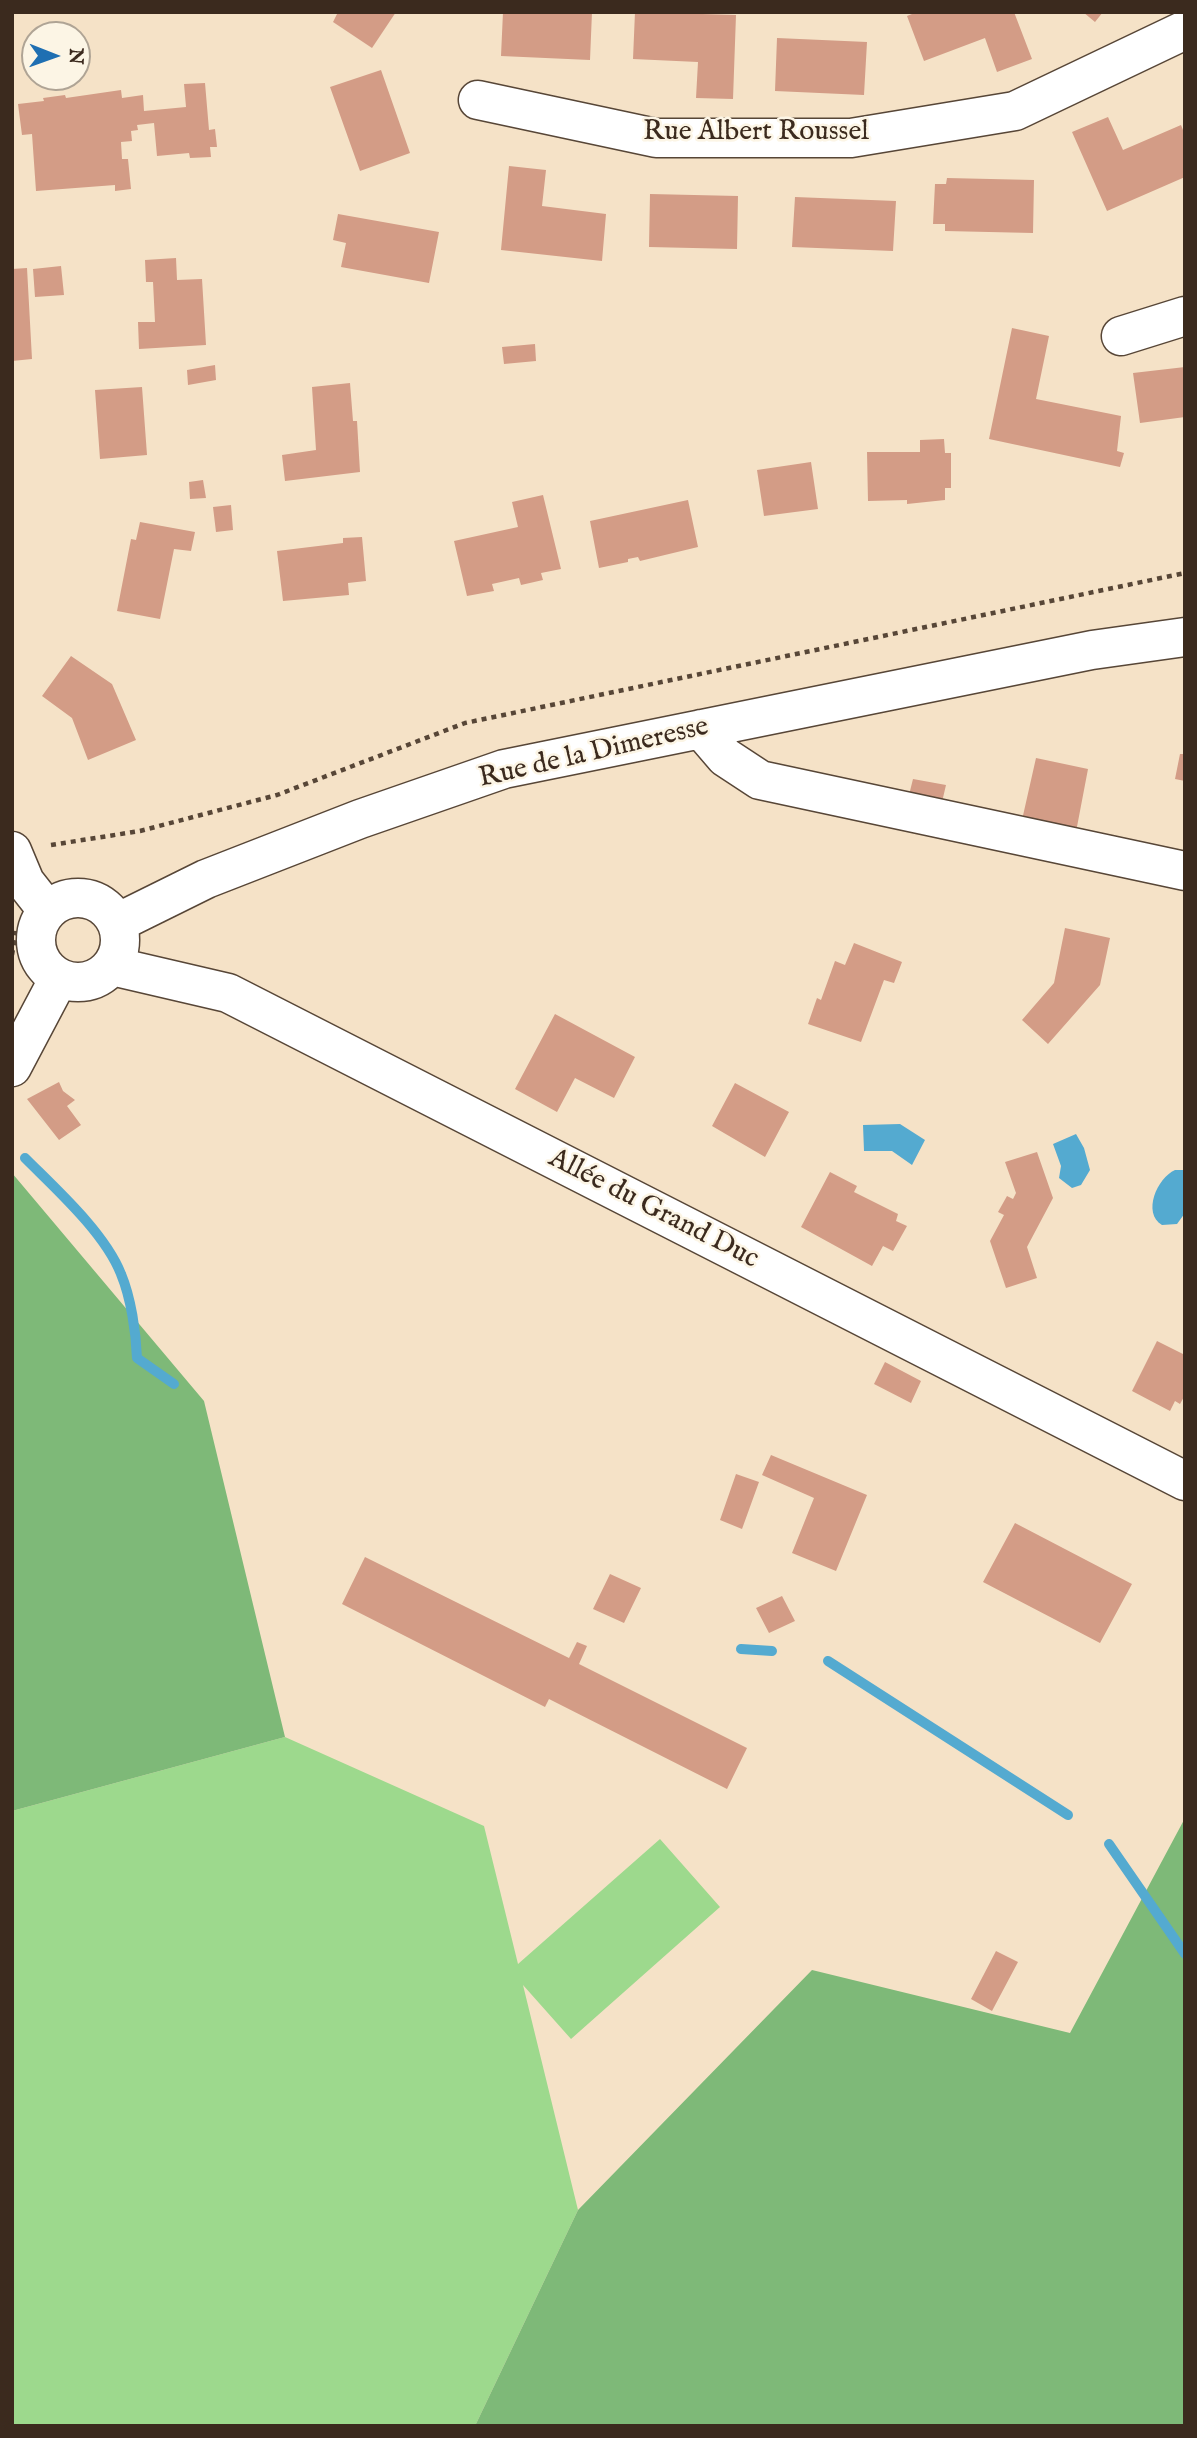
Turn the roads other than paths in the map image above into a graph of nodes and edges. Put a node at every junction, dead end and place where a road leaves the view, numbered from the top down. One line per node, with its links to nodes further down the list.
1 (1185, 30): 2 (street, Rue Albert Roussel)
2 (478, 100)
3 (1185, 316): 4 (street)
4 (1121, 336)
5 (1185, 622): 7 (street, Rue de la Dimeresse)
6 (1185, 637): 7 (street, Rue de la Dimeresse)
7 (1092, 650): 8 (street, Rue de la Dimeresse)
8 (701, 729): 10 (street); 12 (street, Rue de la Dimeresse)
9 (25, 849): 11 (street)
10 (1185, 871)
11 (47, 910): 12 (street); 14 (street)
12 (117, 923): 13 (street)
13 (112, 966): 14 (street); 16 (street, Allée du Grand Duc)
14 (59, 978): 15 (street)
15 (12, 1067)
16 (1185, 1481)

